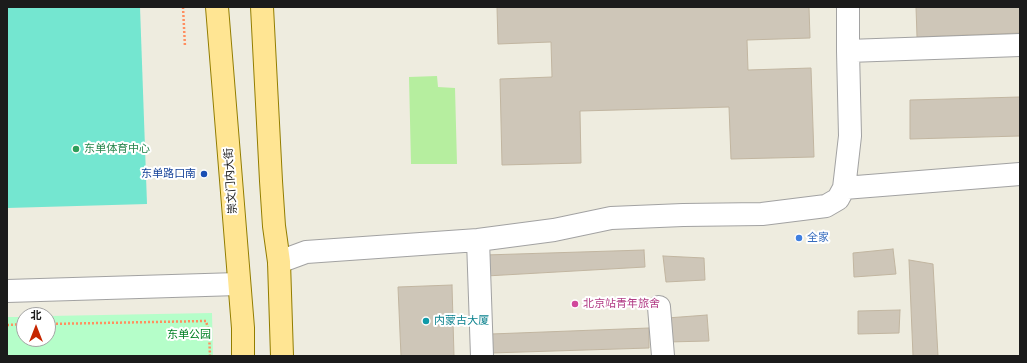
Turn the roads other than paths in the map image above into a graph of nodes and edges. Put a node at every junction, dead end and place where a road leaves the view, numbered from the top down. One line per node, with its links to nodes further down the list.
1 (217, 7): 10 (main road, 崇文门内大街)
2 (262, 7): 9 (main road)
3 (848, 7): 5 (street)
4 (1020, 45): 5 (street)
5 (848, 51): 7 (street)
6 (1020, 174): 7 (street)
7 (844, 188): 8 (street)
8 (478, 240): 9 (street); 15 (street)
9 (280, 262): 14 (main road)
10 (238, 284): 11 (street); 13 (main road, 崇文门内大街)
11 (7, 291)
12 (659, 307): 16 (street)
13 (244, 356)
14 (282, 356)
15 (482, 356)
16 (662, 356)

